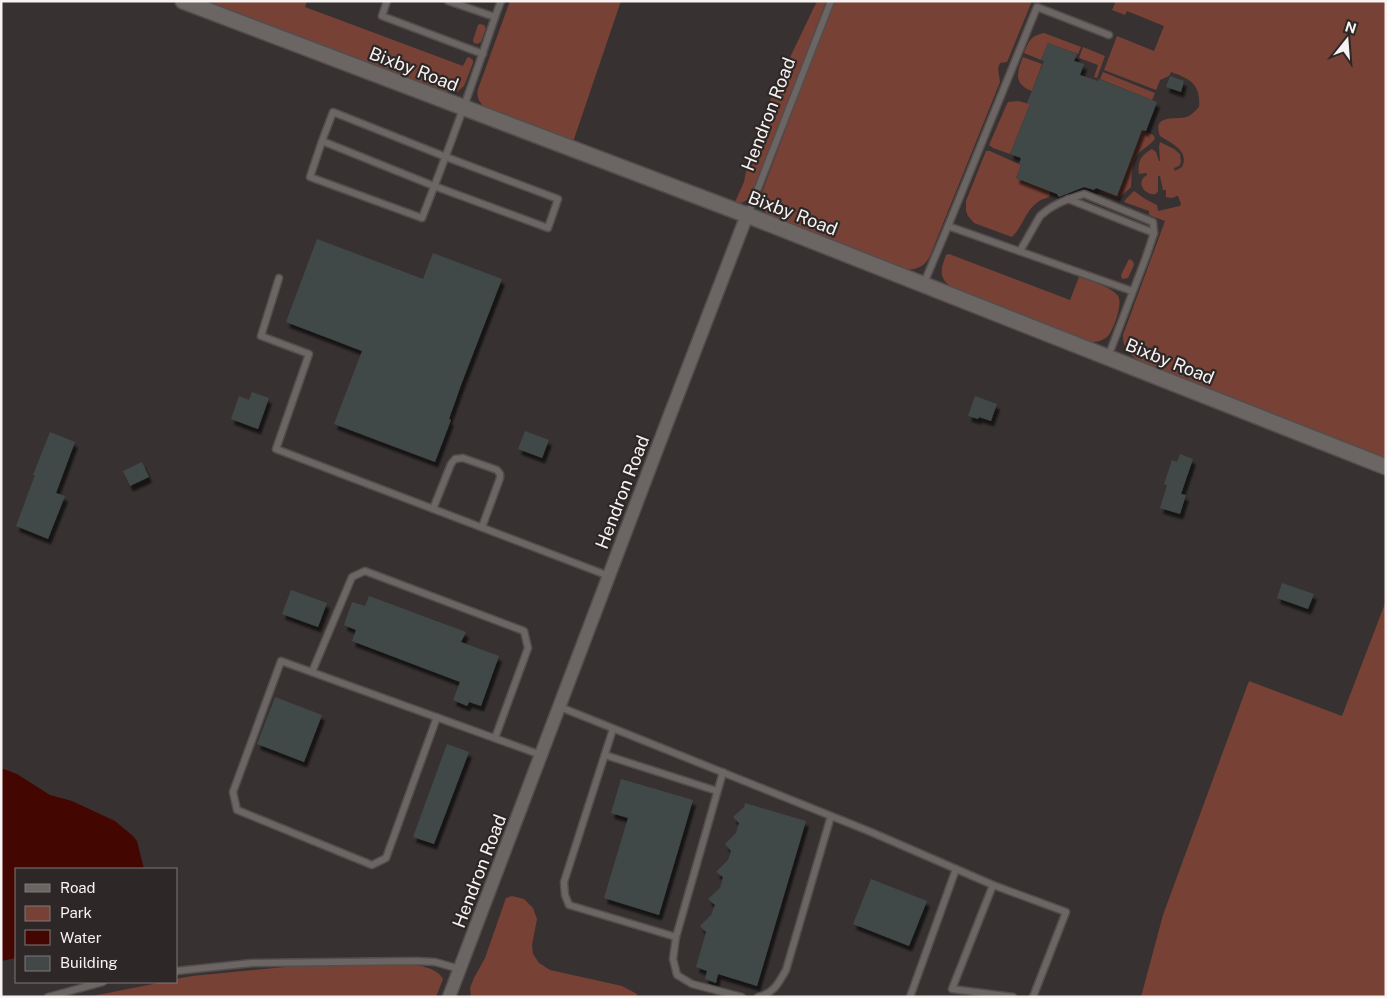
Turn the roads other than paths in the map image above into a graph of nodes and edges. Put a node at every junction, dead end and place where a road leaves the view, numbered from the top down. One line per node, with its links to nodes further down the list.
1 (183, 1): 10 (street, Bixby Road)
2 (387, 1): 9 (lane)
3 (448, 1): 7 (lane)
4 (501, 1): 7 (lane)
5 (831, 1): 15 (lane, Hendron Road)
6 (1038, 4): 8 (lane); 16 (lane)
7 (495, 18): 9 (lane)
8 (1109, 35)
9 (483, 54): 10 (lane)
10 (464, 108): 12 (lane); 15 (street, Bixby Road)
11 (322, 141): 12 (lane); 13 (lane); 13 (lane)
12 (446, 157): 13 (lane); 13 (lane)
13 (434, 186)
14 (1068, 199): 17 (lane); 17 (lane); 18 (lane)
15 (747, 215): 20 (street, Bixby Road); 26 (street, Hendron Road)
16 (948, 226): 18 (lane); 20 (lane)
17 (1154, 233): 21 (lane)
18 (1020, 251): 21 (lane)
19 (279, 278): 24 (lane)
20 (923, 285): 22 (street, Bixby Road)
21 (1132, 291): 22 (lane)
22 (1108, 357): 23 (street, Bixby Road)
23 (1386, 467)
24 (433, 509): 25 (lane); 25 (lane)
25 (482, 527): 26 (lane)
26 (609, 576): 28 (street, Hendron Road)
27 (312, 672): 29 (lane); 29 (lane); 31 (lane)
28 (560, 707): 30 (lane); 32 (street, Hendron Road)
29 (437, 717): 31 (lane)
30 (614, 729): 33 (lane); 34 (lane)
31 (495, 738): 32 (lane)
32 (541, 755): 40 (street, Hendron Road)
33 (605, 755): 35 (lane); 39 (lane)
34 (723, 772): 35 (lane); 36 (lane)
35 (717, 791): 39 (lane)
36 (831, 816): 37 (lane); 46 (lane)
37 (956, 869): 38 (lane); 47 (lane)
38 (993, 885): 48 (lane); 49 (lane)
39 (676, 936): 45 (lane)
40 (460, 969): 41 (lane); 44 (street, Hendron Road)
41 (178, 971)
42 (99, 983): 43 (lane)
43 (48, 997)
44 (449, 997)
45 (742, 997)
46 (758, 997)
47 (910, 997)
48 (1013, 997)
49 (1033, 997)

